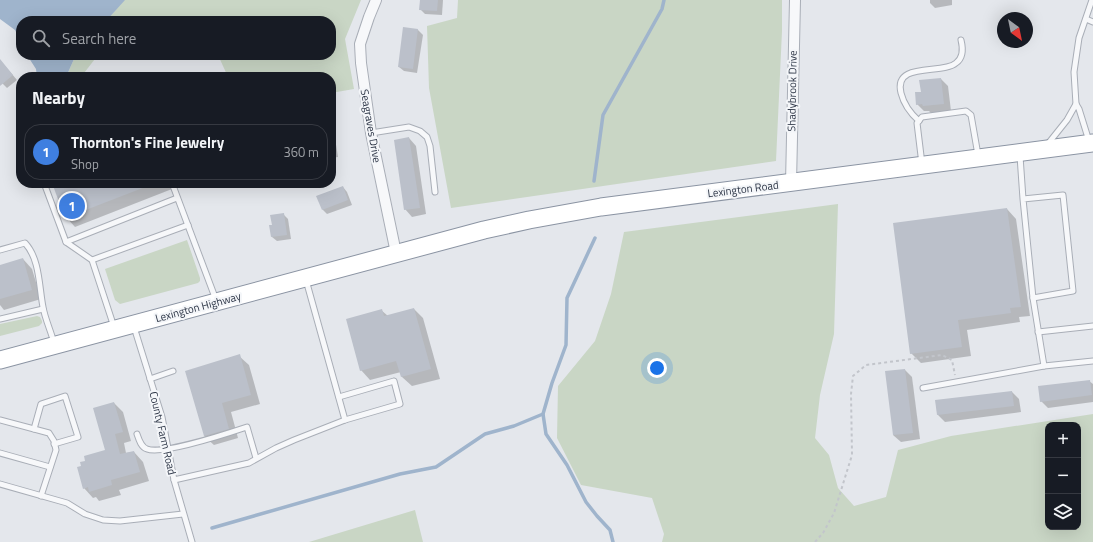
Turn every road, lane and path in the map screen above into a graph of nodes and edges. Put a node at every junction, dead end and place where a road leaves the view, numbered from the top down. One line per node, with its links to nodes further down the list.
1 (376, 0): 9 (street, Seagraves Drive)
2 (795, 0): 15 (street, Shadybrook Drive)
3 (1092, 0): 4 (lane)
4 (1086, 19): 5 (lane); 7 (lane)
5 (1093, 22)
6 (961, 40): 8 (lane)
7 (1076, 104): 10 (lane); 11 (lane)
8 (918, 122): 13 (lane); 14 (lane)
9 (372, 133): 18 (lane); 24 (street, Seagraves Drive)
10 (1092, 143): 11 (highway, Lexington Road)
11 (1043, 150): 12 (highway, Lexington Road)
12 (1020, 153): 13 (highway, Lexington Road); 20 (lane)
13 (979, 158): 14 (highway, Lexington Road)
14 (922, 165): 15 (highway, Lexington Road)
15 (791, 183): 24 (highway, Lexington Road)
16 (46, 188): 22 (lane)
17 (174, 188): 19 (lane)
18 (435, 192)
19 (177, 198): 21 (lane); 22 (lane)
20 (1023, 199): 27 (lane); 27 (lane)
21 (188, 225): 25 (lane); 28 (lane)
22 (66, 242): 25 (lane)
23 (0, 250): 29 (lane)
24 (396, 253): 26 (highway, Lexington Highway)
25 (92, 260): 33 (lane)
26 (305, 278): 28 (highway, Lexington Highway); 43 (lane)
27 (1033, 298): 34 (lane)
28 (216, 302): 31 (highway, Lexington Highway)
29 (43, 309): 30 (lane); 35 (lane)
30 (0, 318)
31 (133, 324): 33 (highway, Lexington Highway); 40 (lane, County Farm Road)
32 (1093, 326): 34 (lane)
33 (115, 329): 35 (highway, Lexington Highway)
34 (1038, 332): 38 (lane)
35 (55, 346): 36 (highway, Lexington Highway)
36 (0, 360)
37 (1093, 361): 38 (lane)
38 (1044, 366): 41 (lane)
39 (173, 371): 40 (lane)
40 (150, 378): 49 (lane, County Farm Road)
41 (957, 382): 42 (lane); 58 (path)
42 (923, 388)
43 (339, 397): 45 (lane); 45 (lane)
44 (0, 420): 46 (lane)
45 (345, 420): 51 (lane)
46 (34, 429): 48 (lane); 48 (lane)
47 (137, 434): 49 (lane)
48 (54, 444): 52 (lane)
49 (167, 450): 51 (lane); 53 (lane, County Farm Road)
50 (0, 453): 52 (lane)
51 (256, 458): 53 (lane)
52 (50, 467): 55 (lane)
53 (174, 480): 56 (lane, County Farm Road)
54 (0, 484): 55 (lane)
55 (40, 496): 56 (lane)
56 (183, 514): 57 (lane, County Farm Road)
57 (192, 542)
58 (815, 542)

